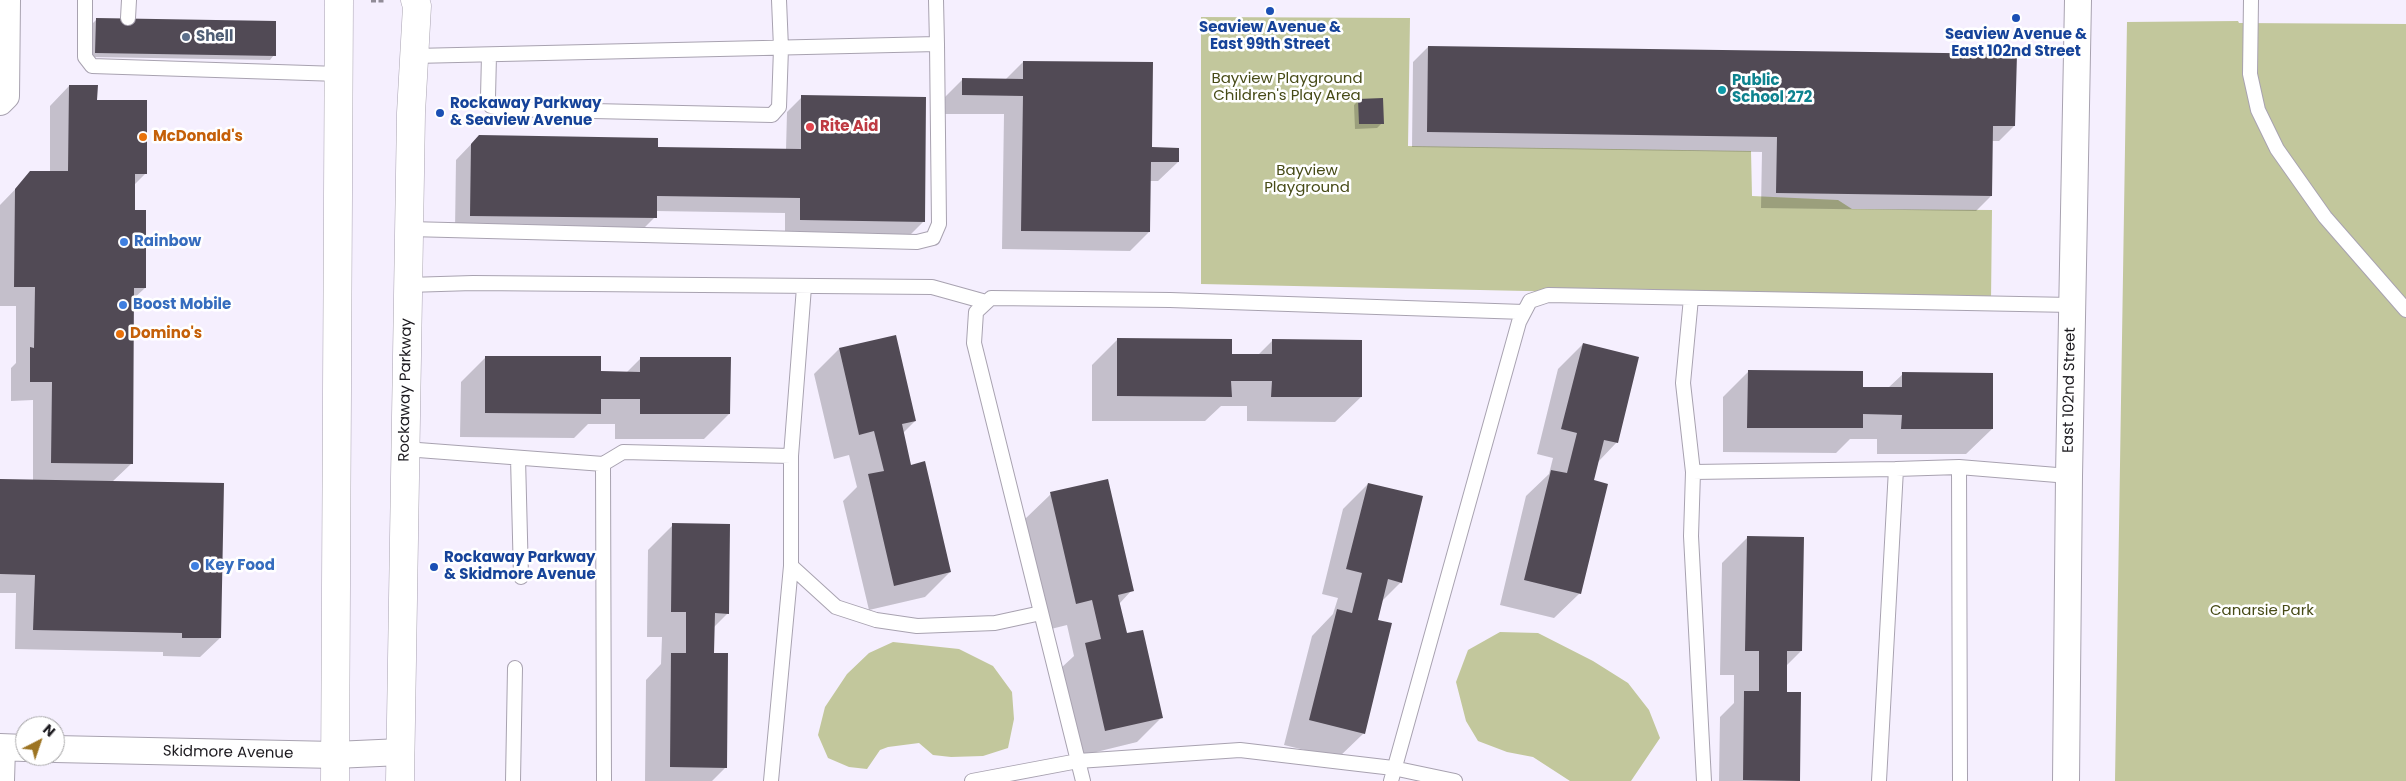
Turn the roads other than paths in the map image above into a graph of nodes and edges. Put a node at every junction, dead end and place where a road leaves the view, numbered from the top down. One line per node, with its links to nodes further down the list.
1 (8, 0): 16 (street)
2 (85, 0): 15 (lane)
3 (129, 0): 10 (lane)
4 (340, 0): 15 (main road)
5 (415, 0): 14 (main road, Rockaway Parkway)
6 (779, 0): 12 (lane)
7 (936, 0): 11 (lane)
8 (2078, 0): 22 (street, East 102nd Street)
9 (2251, 0): 23 (lane)
10 (128, 18)
11 (937, 44): 12 (lane); 17 (lane)
12 (781, 48): 13 (lane); 13 (lane)
13 (489, 55): 14 (lane)
14 (414, 56): 17 (main road, Rockaway Parkway)
15 (339, 74): 41 (main road)
16 (0, 102)
17 (409, 229): 18 (main road, Rockaway Parkway)
18 (408, 285): 19 (lane); 25 (main road, Rockaway Parkway)
19 (804, 288): 21 (lane); 26 (lane)
20 (1691, 298): 22 (lane); 24 (lane); 31 (lane)
21 (986, 302): 24 (lane); 35 (lane)
22 (2072, 305): 32 (street, East 102nd Street)
23 (2406, 310)
24 (1524, 312): 42 (lane)
25 (405, 449): 27 (lane); 39 (main road, Rockaway Parkway)
26 (791, 456): 28 (lane); 33 (lane)
27 (518, 458): 28 (lane); 34 (lane)
28 (603, 464): 46 (lane)
29 (1959, 467): 30 (lane); 32 (lane); 53 (lane)
30 (1896, 469): 31 (lane); 52 (lane)
31 (1693, 472): 51 (lane)
32 (2068, 476): 54 (street, East 102nd Street)
33 (791, 566): 35 (lane); 47 (lane)
34 (520, 577)
35 (1041, 613): 40 (lane)
36 (515, 668): 45 (lane)
37 (9, 748): 43 (street)
38 (65, 750): 41 (street, Skidmore Avenue)
39 (401, 752): 41 (street, Skidmore Avenue); 44 (main road, Rockaway Parkway)
40 (1078, 761): 42 (lane); 48 (lane); 49 (lane)
41 (335, 768)
42 (1392, 775): 50 (lane)
43 (1, 781)
44 (400, 781)
45 (513, 781)
46 (604, 781)
47 (771, 781)
48 (972, 781)
49 (1083, 781)
50 (1454, 781)
51 (1704, 781)
52 (1879, 781)
53 (1960, 781)
54 (2066, 781)

